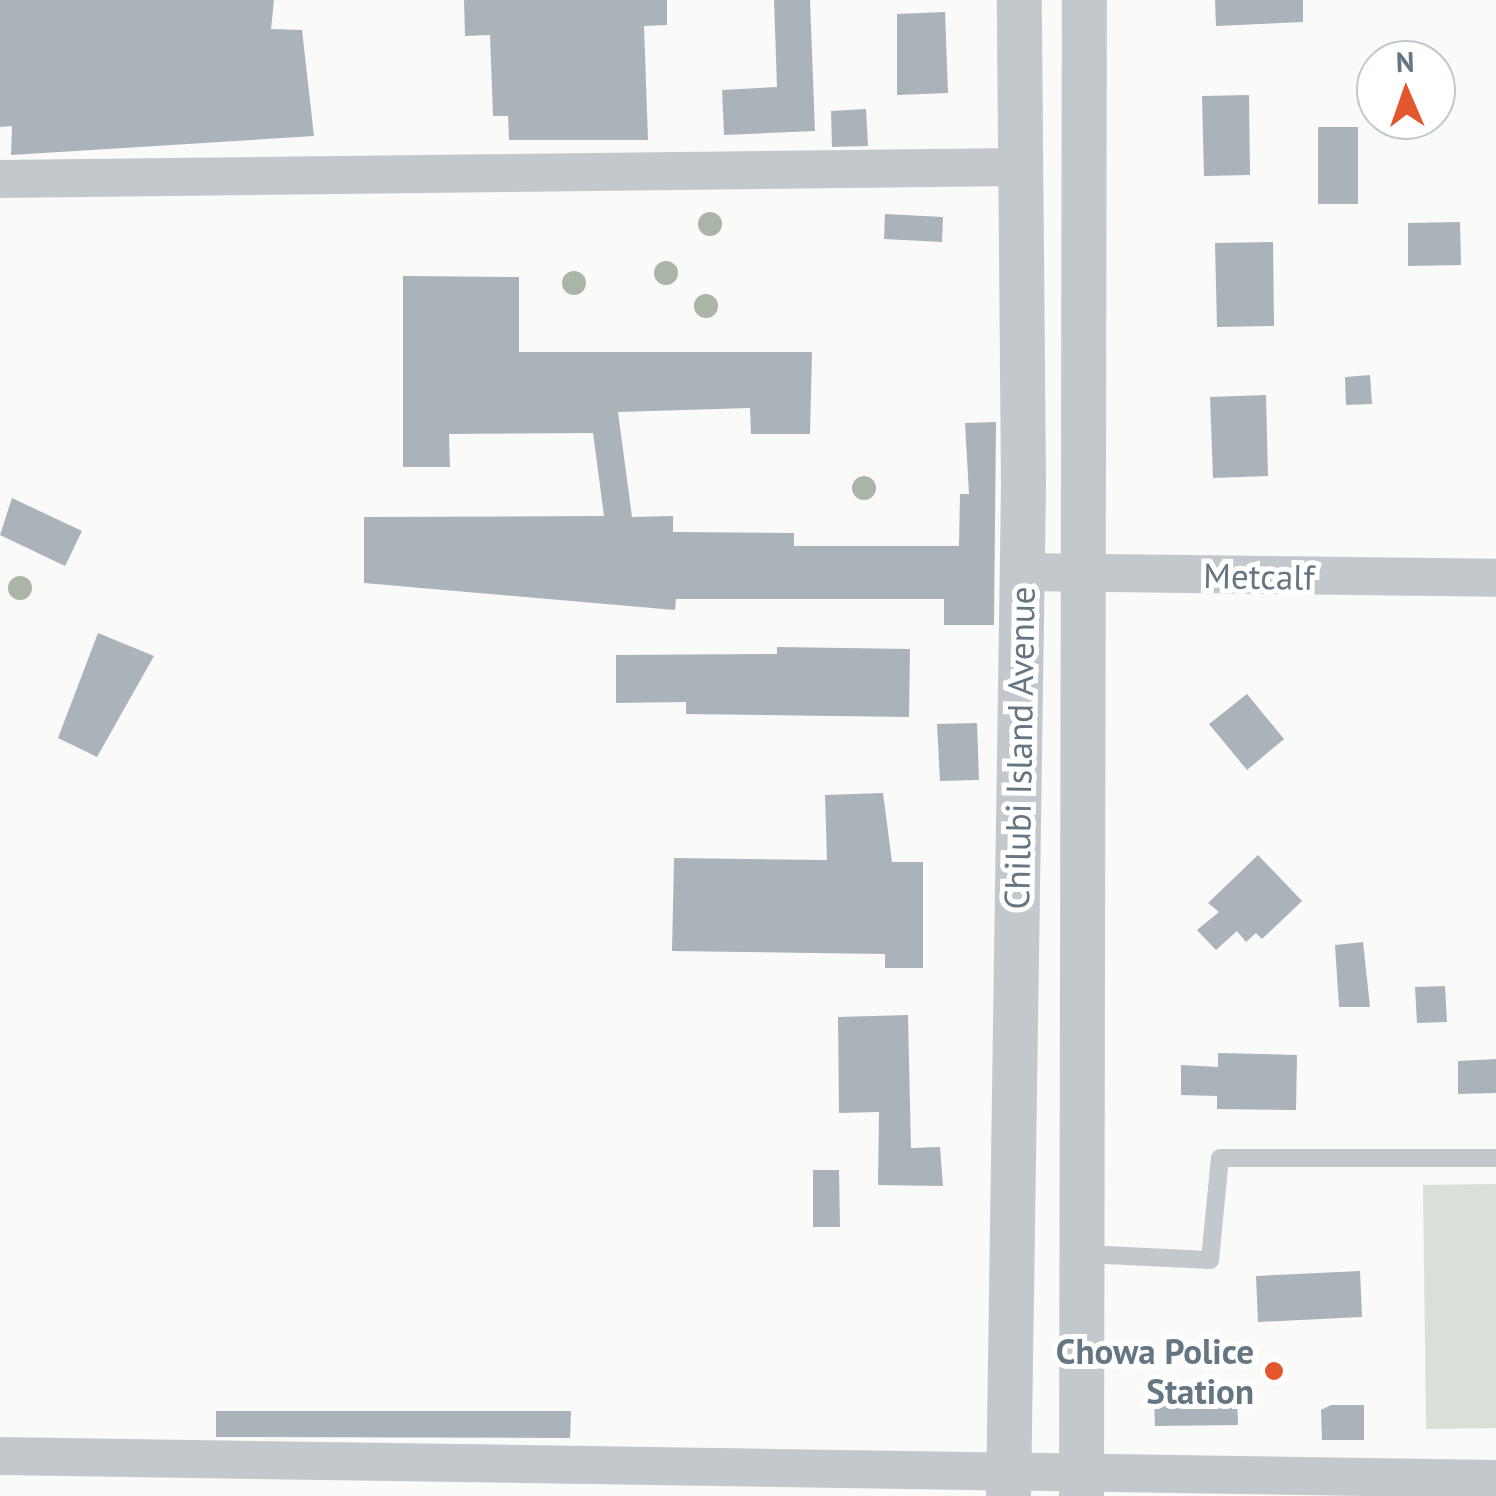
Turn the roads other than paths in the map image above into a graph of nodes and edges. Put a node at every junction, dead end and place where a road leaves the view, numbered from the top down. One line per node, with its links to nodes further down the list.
1 (1019, 0): 3 (street, Chilubi Island Avenue)
2 (1084, 0): 6 (street, Chilubi Island Avenue)
3 (1020, 167): 4 (street); 5 (street, Chilubi Island Avenue)
4 (0, 179)
5 (1022, 572): 6 (street, Metcalf); 12 (street, Chilubi Island Avenue)
6 (1085, 574): 7 (street, Metcalf); 9 (street, Chilubi Island Avenue)
7 (1496, 578)
8 (1496, 1158): 9 (lane)
9 (1082, 1254): 13 (street, Chilubi Island Avenue)
10 (0, 1456): 12 (street)
11 (1496, 1479): 14 (street)
12 (1008, 1483): 13 (street)
13 (1082, 1483): 14 (street)
14 (1398, 1487)

